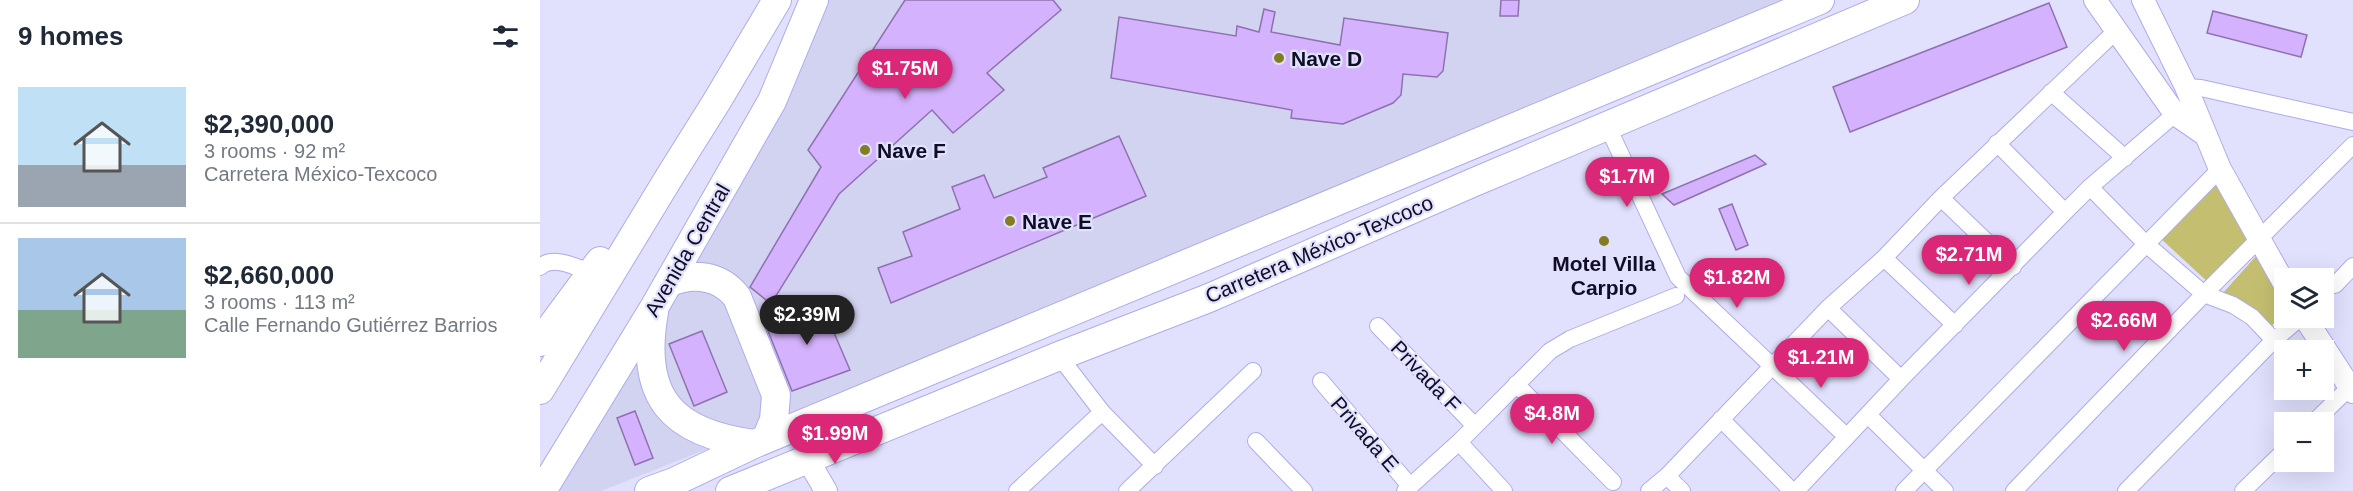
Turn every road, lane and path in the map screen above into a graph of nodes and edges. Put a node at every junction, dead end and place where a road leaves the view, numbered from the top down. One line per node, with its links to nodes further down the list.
1 (777, 0): 8 (highway)
2 (814, 0): 9 (highway, Avenida Central)
3 (1820, 0): 16 (highway, Carretera México-Texcoco)
4 (1905, 0): 14 (highway, Carretera México-Texcoco)
5 (2095, 0): 7 (main road)
6 (2144, 0): 10 (main road)
7 (2117, 30): 11 (street); 12 (main road)
8 (744, 58): 9 (highway); 23 (highway)
9 (783, 76): 38 (highway, Avenida Central)
10 (2186, 87): 13 (street); 15 (main road)
11 (2051, 92): 17 (street); 20 (street)
12 (2175, 114): 15 (main road); 20 (street)
13 (2353, 122)
14 (1607, 125): 21 (highway, Carretera México-Texcoco); 48 (street)
15 (2205, 134): 22 (main road)
16 (1488, 140): 19 (highway, Carretera México-Texcoco); 21 (highway)
17 (1997, 143): 26 (street); 27 (street)
18 (2353, 145): 28 (street)
19 (1458, 152): 24 (highway); 62 (highway, Carretera México-Texcoco)
20 (2125, 158): 25 (street)
21 (1504, 169): 24 (highway, Carretera México-Texcoco)
22 (2220, 169): 28 (main road); 29 (street)
23 (670, 176): 35 (highway); 54 (highway)
24 (1472, 183): 47 (highway, Carretera México-Texcoco)
25 (2090, 187): 27 (street); 29 (street)
26 (1941, 198): 30 (street); 33 (street)
27 (2065, 212): 33 (street)
28 (2259, 239): 34 (main road); 37 (street)
29 (2146, 244): 37 (street); 67 (street)
30 (1884, 258): 40 (street); 41 (street)
31 (542, 265): 35 (street)
32 (2353, 266): 36 (street)
33 (2013, 267): 41 (street)
34 (2276, 268)
35 (590, 272): 46 (highway)
36 (2335, 285)
37 (2204, 294): 45 (street); 84 (street)
38 (661, 295): 62 (highway); 62 (highway); 71 (highway, Avenida Central)
39 (1676, 296): 52 (street)
40 (1828, 309): 48 (street); 50 (street)
41 (1955, 325): 50 (street)
42 (1377, 327): 59 (street, Privada F)
43 (2288, 328): 45 (street)
44 (2312, 328): 53 (main road)
45 (2274, 340): 85 (street)
46 (540, 342)
47 (1059, 356): 55 (street); 64 (highway, Carretera México-Texcoco)
48 (1771, 366): 58 (street); 60 (street)
49 (1253, 371): 66 (street)
50 (1901, 379): 57 (street)
51 (1321, 381): 70 (street, Privada E)
52 (1516, 384): 59 (street); 69 (street)
53 (2352, 389): 56 (street)
54 (540, 390)
55 (1102, 412): 66 (street); 75 (street)
56 (2326, 412)
57 (1869, 415): 60 (street); 67 (street)
58 (1720, 419): 68 (street); 81 (street)
59 (1475, 426): 63 (street)
60 (1847, 437): 81 (street)
61 (1256, 441): 77 (street)
62 (760, 442): 72 (highway, Carretera México-Texcoco)
63 (1459, 442): 70 (street); 78 (street)
64 (808, 460): 73 (highway, Carretera México-Texcoco); 74 (main road)
65 (2274, 461): 86 (street)
66 (1155, 466): 76 (street)
67 (1925, 470): 82 (street); 83 (street)
68 (1667, 476): 79 (street); 80 (street)
69 (1613, 482)
70 (1407, 488)
71 (542, 491)
72 (649, 491)
73 (730, 491)
74 (826, 491)
75 (1017, 491)
76 (1127, 491)
77 (1304, 491)
78 (1504, 491)
79 (1649, 491)
80 (1682, 491)
81 (1794, 491)
82 (1904, 491)
83 (1945, 491)
84 (2013, 491)
85 (2126, 491)
86 (2244, 491)

